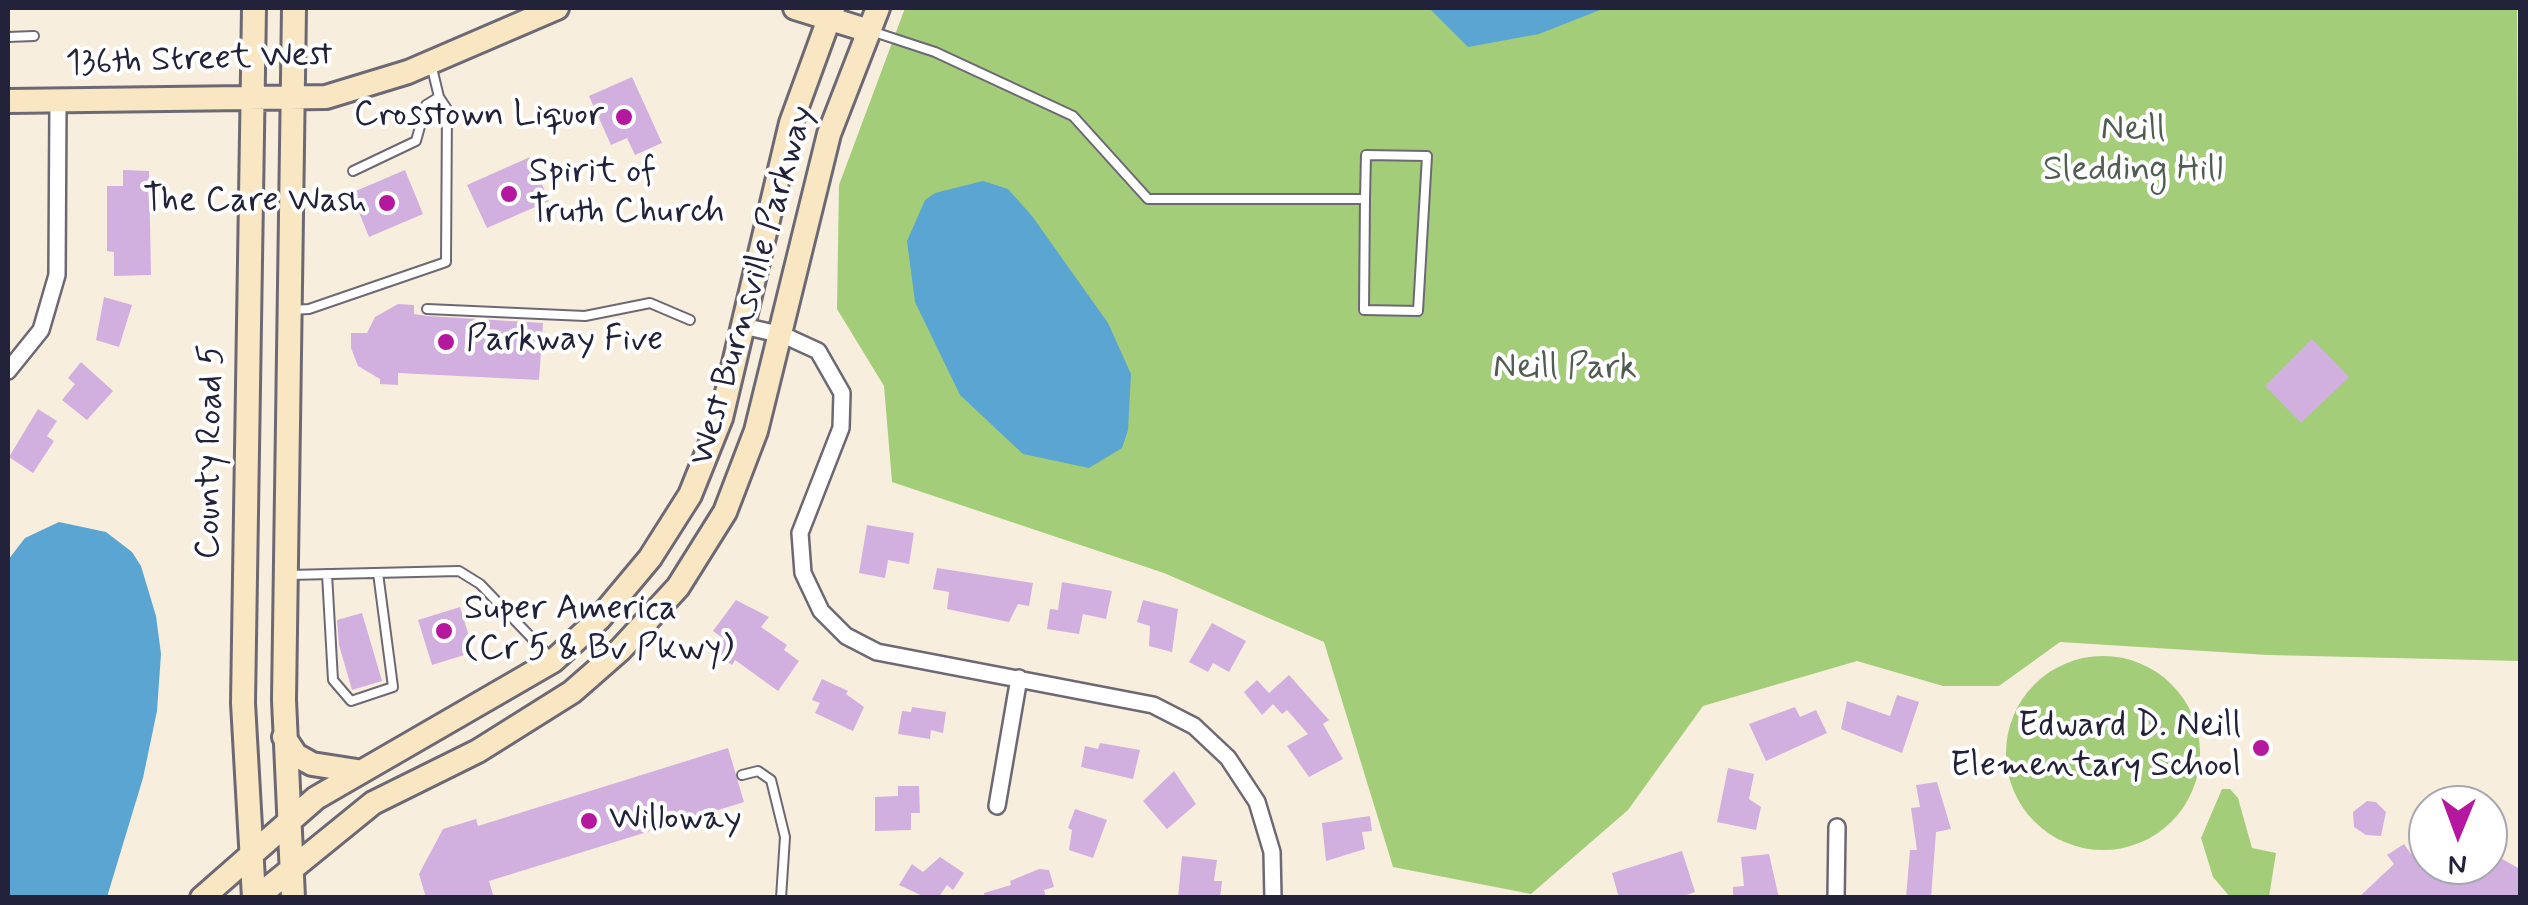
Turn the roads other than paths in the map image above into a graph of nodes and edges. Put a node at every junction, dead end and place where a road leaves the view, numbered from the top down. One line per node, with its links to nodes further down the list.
1 (254, 8): 13 (street, County Road 5)
2 (294, 8): 12 (street)
3 (557, 8): 10 (street, 136th Street West)
4 (796, 8): 6 (street)
5 (878, 8): 7 (street, West Burnsville Parkway)
6 (830, 14): 7 (street); 21 (street, West Burnsville Parkway)
7 (866, 30): 17 (lane); 22 (street, West Burnsville Parkway)
8 (34, 36): 9 (lane)
9 (8, 37)
10 (431, 63): 11 (lane); 12 (street, 136th Street West)
11 (439, 97): 16 (lane); 19 (lane)
12 (293, 99): 13 (street, 136th Street West); 19 (street)
13 (253, 100): 15 (street, 136th Street West); 36 (street, County Road 5)
14 (8, 101): 15 (street, 136th Street West)
15 (58, 101): 23 (street)
16 (353, 171)
17 (1364, 199): 17 (lane)
18 (427, 309): 20 (lane)
19 (290, 310): 26 (street)
20 (690, 320)
21 (743, 326): 22 (street); 27 (street, West Burnsville Parkway)
22 (782, 335): 28 (street); 29 (street, West Burnsville Parkway)
23 (8, 371)
24 (378, 572): 25 (lane); 25 (lane); 27 (lane)
25 (327, 574): 26 (lane)
26 (286, 575): 30 (street)
27 (553, 660): 29 (street); 31 (street, West Burnsville Parkway)
28 (1019, 678): 33 (street); 42 (street)
29 (577, 688): 37 (street, West Burnsville Parkway)
30 (284, 737): 31 (street); 34 (street)
31 (357, 771): 34 (street, West Burnsville Parkway)
32 (742, 775): 41 (lane)
33 (997, 806)
34 (286, 821): 36 (street, West Burnsville Parkway); 37 (street)
35 (1838, 827): 43 (street)
36 (250, 852): 38 (street, West Burnsville Parkway); 39 (street, County Road 5)
37 (291, 866): 39 (street, West Burnsville Parkway); 40 (street)
38 (202, 898)
39 (255, 898)
40 (293, 898)
41 (780, 898)
42 (1273, 898)
43 (1836, 898)

